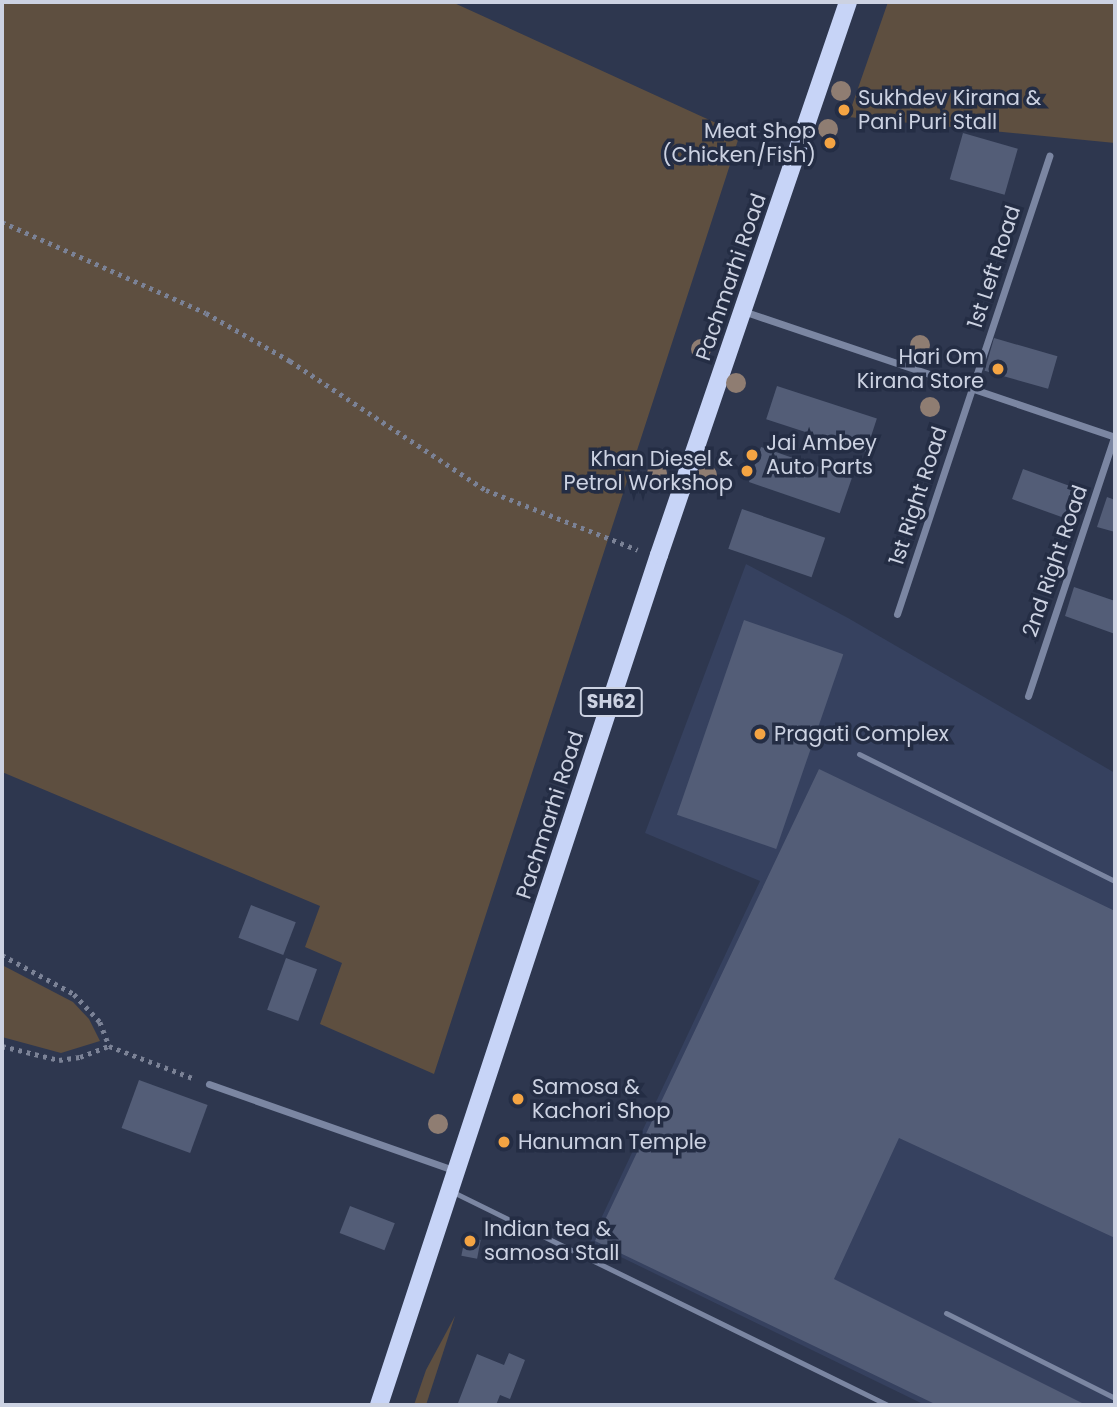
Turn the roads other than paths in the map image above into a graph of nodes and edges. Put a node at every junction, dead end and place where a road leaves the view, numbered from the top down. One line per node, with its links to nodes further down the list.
1 (849, 2): 3 (main road, Pachmarhi Road / SH62)
2 (1049, 156): 4 (street, 1st Left Road)
3 (743, 310): 4 (street); 11 (main road, Pachmarhi Road / SH62)
4 (972, 388): 5 (street); 6 (street, 1st Right Road)
5 (1115, 436): 7 (street, 2nd Right Road)
6 (897, 614)
7 (1028, 696)
8 (859, 754): 9 (lane)
9 (1115, 881)
10 (209, 1084): 11 (street)
11 (456, 1171): 12 (main road, Pachmarhi Road / SH62)
12 (450, 1190): 15 (main road, Pachmarhi Road / SH62); 16 (lane)
13 (946, 1313): 14 (lane)
14 (1115, 1398)
15 (379, 1405)
16 (888, 1405)

